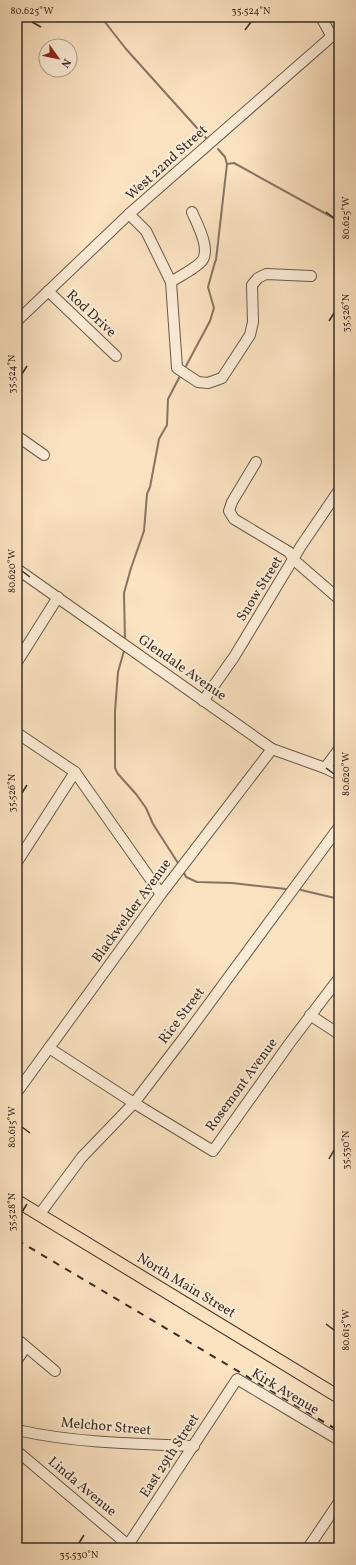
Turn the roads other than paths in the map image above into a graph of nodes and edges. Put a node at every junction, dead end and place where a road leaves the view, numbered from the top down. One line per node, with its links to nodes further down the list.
1 (321, 17): 2 (street)
2 (336, 33): 4 (street, West 22nd Street)
3 (192, 212): 6 (street)
4 (129, 214): 6 (street); 7 (street, West 22nd Street)
5 (311, 276): 6 (street)
6 (171, 282)
7 (48, 291): 8 (street, West 22nd Street); 9 (street, Rod Drive)
8 (17, 321)
9 (116, 356)
10 (17, 436): 11 (street)
11 (44, 455)
12 (256, 462): 14 (street)
13 (339, 490): 14 (street, Snow Street)
14 (294, 560): 17 (street); 19 (street, Snow Street)
15 (17, 569): 16 (street, Glendale Avenue)
16 (58, 597): 18 (street); 19 (street, Glendale Avenue)
17 (339, 599)
18 (17, 662)
19 (203, 701): 21 (street, Glendale Avenue)
20 (17, 733): 24 (street)
21 (272, 749): 23 (street, Glendale Avenue); 28 (street, Blackwelder Avenue)
22 (339, 749): 23 (street)
23 (325, 768): 25 (street, Glendale Avenue)
24 (75, 772): 27 (street); 28 (street)
25 (339, 775)
26 (339, 827): 34 (street, Rice Street)
27 (17, 861)
28 (161, 894): 32 (street, Blackwelder Avenue)
29 (339, 978): 30 (street, Rosemont Avenue)
30 (310, 1015): 31 (street); 34 (street, Rosemont Avenue)
31 (339, 1034)
32 (49, 1048): 33 (street, Blackwelder Avenue); 34 (street, Rosemont Avenue)
33 (17, 1092)
34 (134, 1103): 36 (street, Rice Street)
35 (17, 1201): 36 (main road, North Main Street)
36 (39, 1214): 42 (main road, North Main Street)
37 (17, 1339): 38 (street)
38 (26, 1347): 39 (street); 40 (street)
39 (17, 1360)
40 (55, 1371)
41 (237, 1379): 44 (street, Kirk Avenue); 45 (street, East 29th Street)
42 (339, 1397)
43 (17, 1430): 45 (street, Melchor Street)
44 (339, 1440)
45 (194, 1446): 48 (street, East 29th Street)
46 (17, 1451): 48 (street, Linda Avenue)
47 (339, 1502): 49 (street)
48 (127, 1546)
49 (308, 1548)

